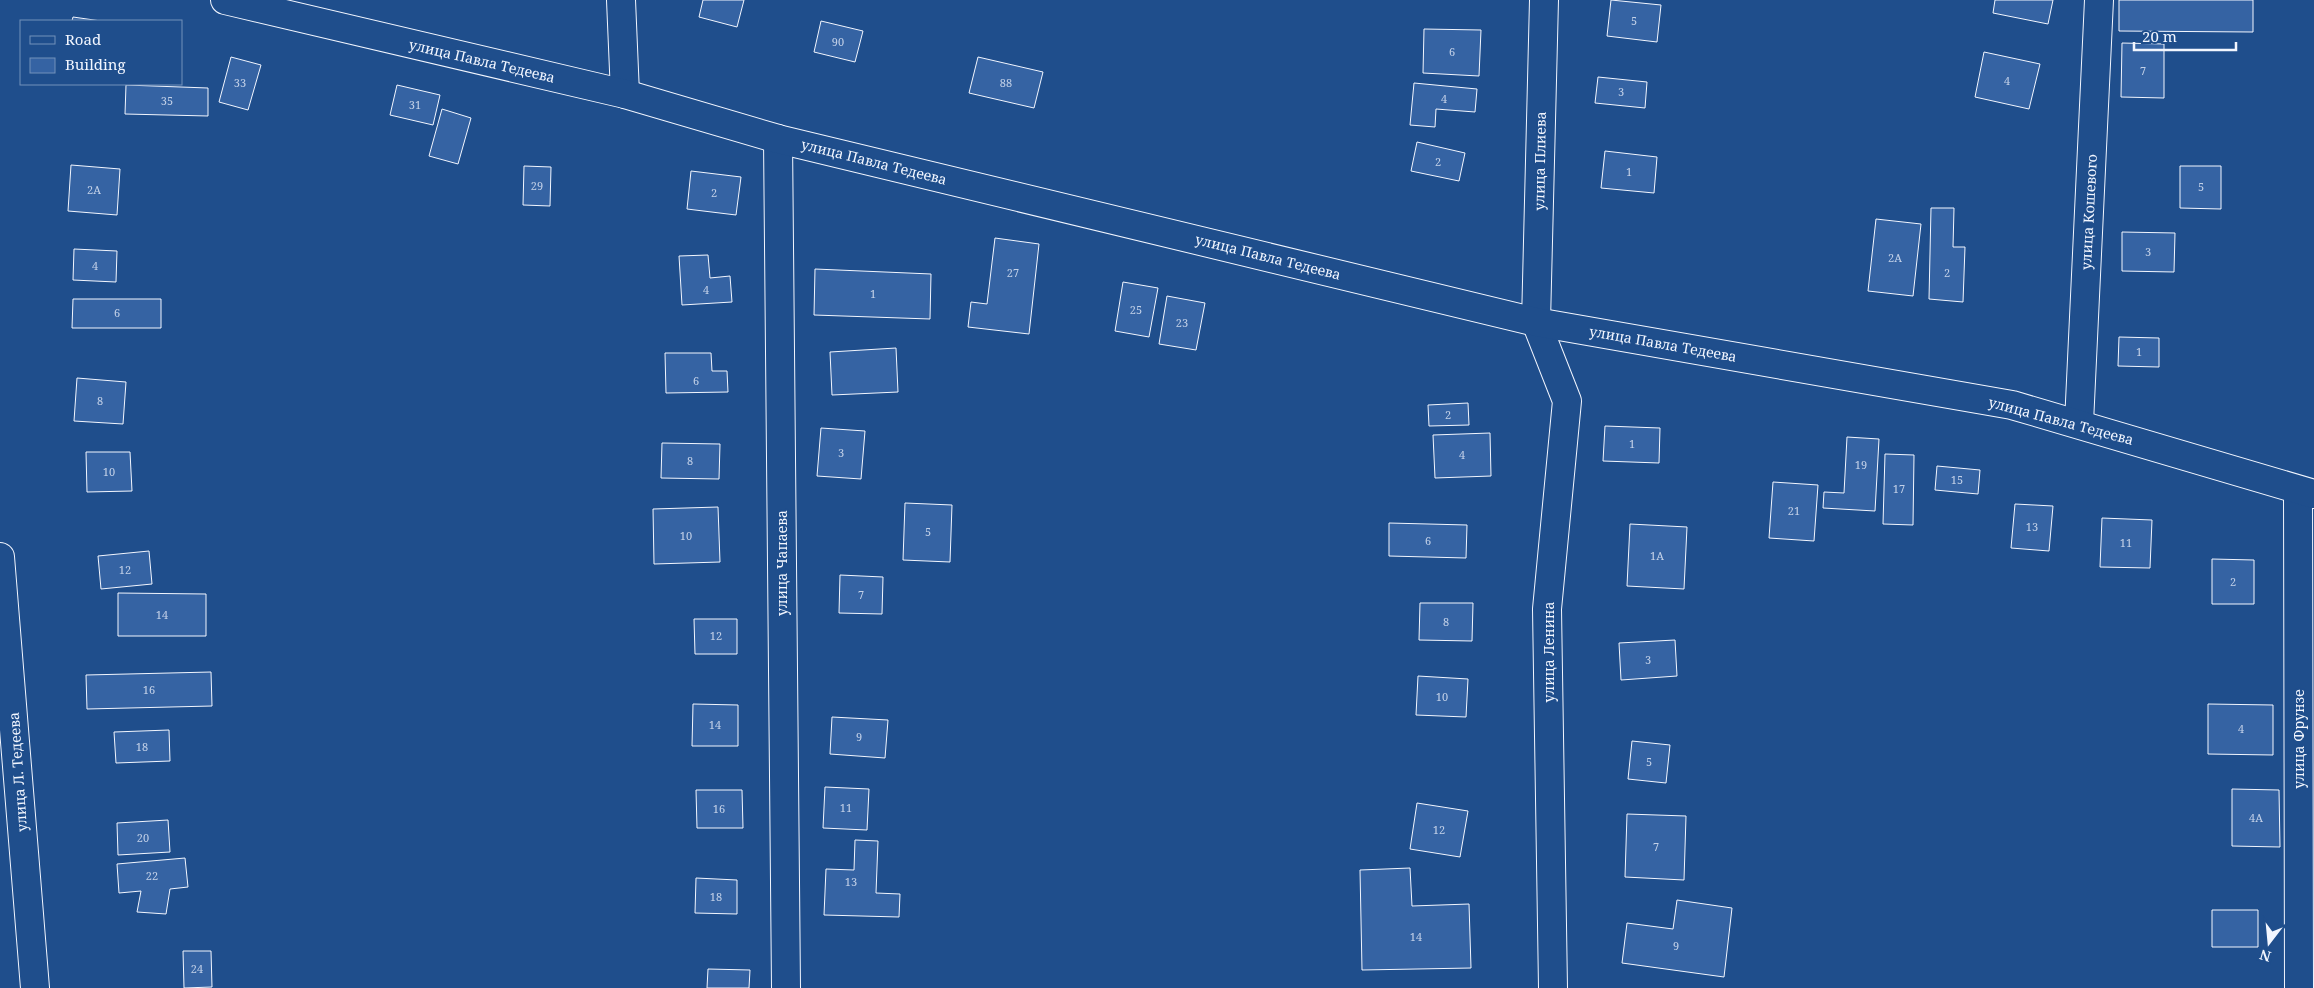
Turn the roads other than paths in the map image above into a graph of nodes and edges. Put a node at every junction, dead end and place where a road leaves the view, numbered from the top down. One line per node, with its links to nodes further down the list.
1 (225, 0): 5 (street, улица Павла Тедеева)
2 (621, 0): 5 (street)
3 (1544, 0): 7 (street, улица Плиева)
4 (2099, 0): 8 (street, улица Кошевого)
5 (625, 94): 6 (street, улица Павла Тедеева)
6 (778, 139): 7 (street, улица Павла Тедеева); 12 (street, улица Чапаева)
7 (1536, 322): 8 (street, улица Павла Тедеева); 13 (street, улица Ленина)
8 (2079, 423): 9 (street, улица Павла Тедеева)
9 (2306, 492): 14 (street, улица Фрунзе)
10 (0, 557): 11 (street, улица Л. Тедеева)
11 (35, 988)
12 (786, 988)
13 (1553, 988)
14 (2300, 988)

